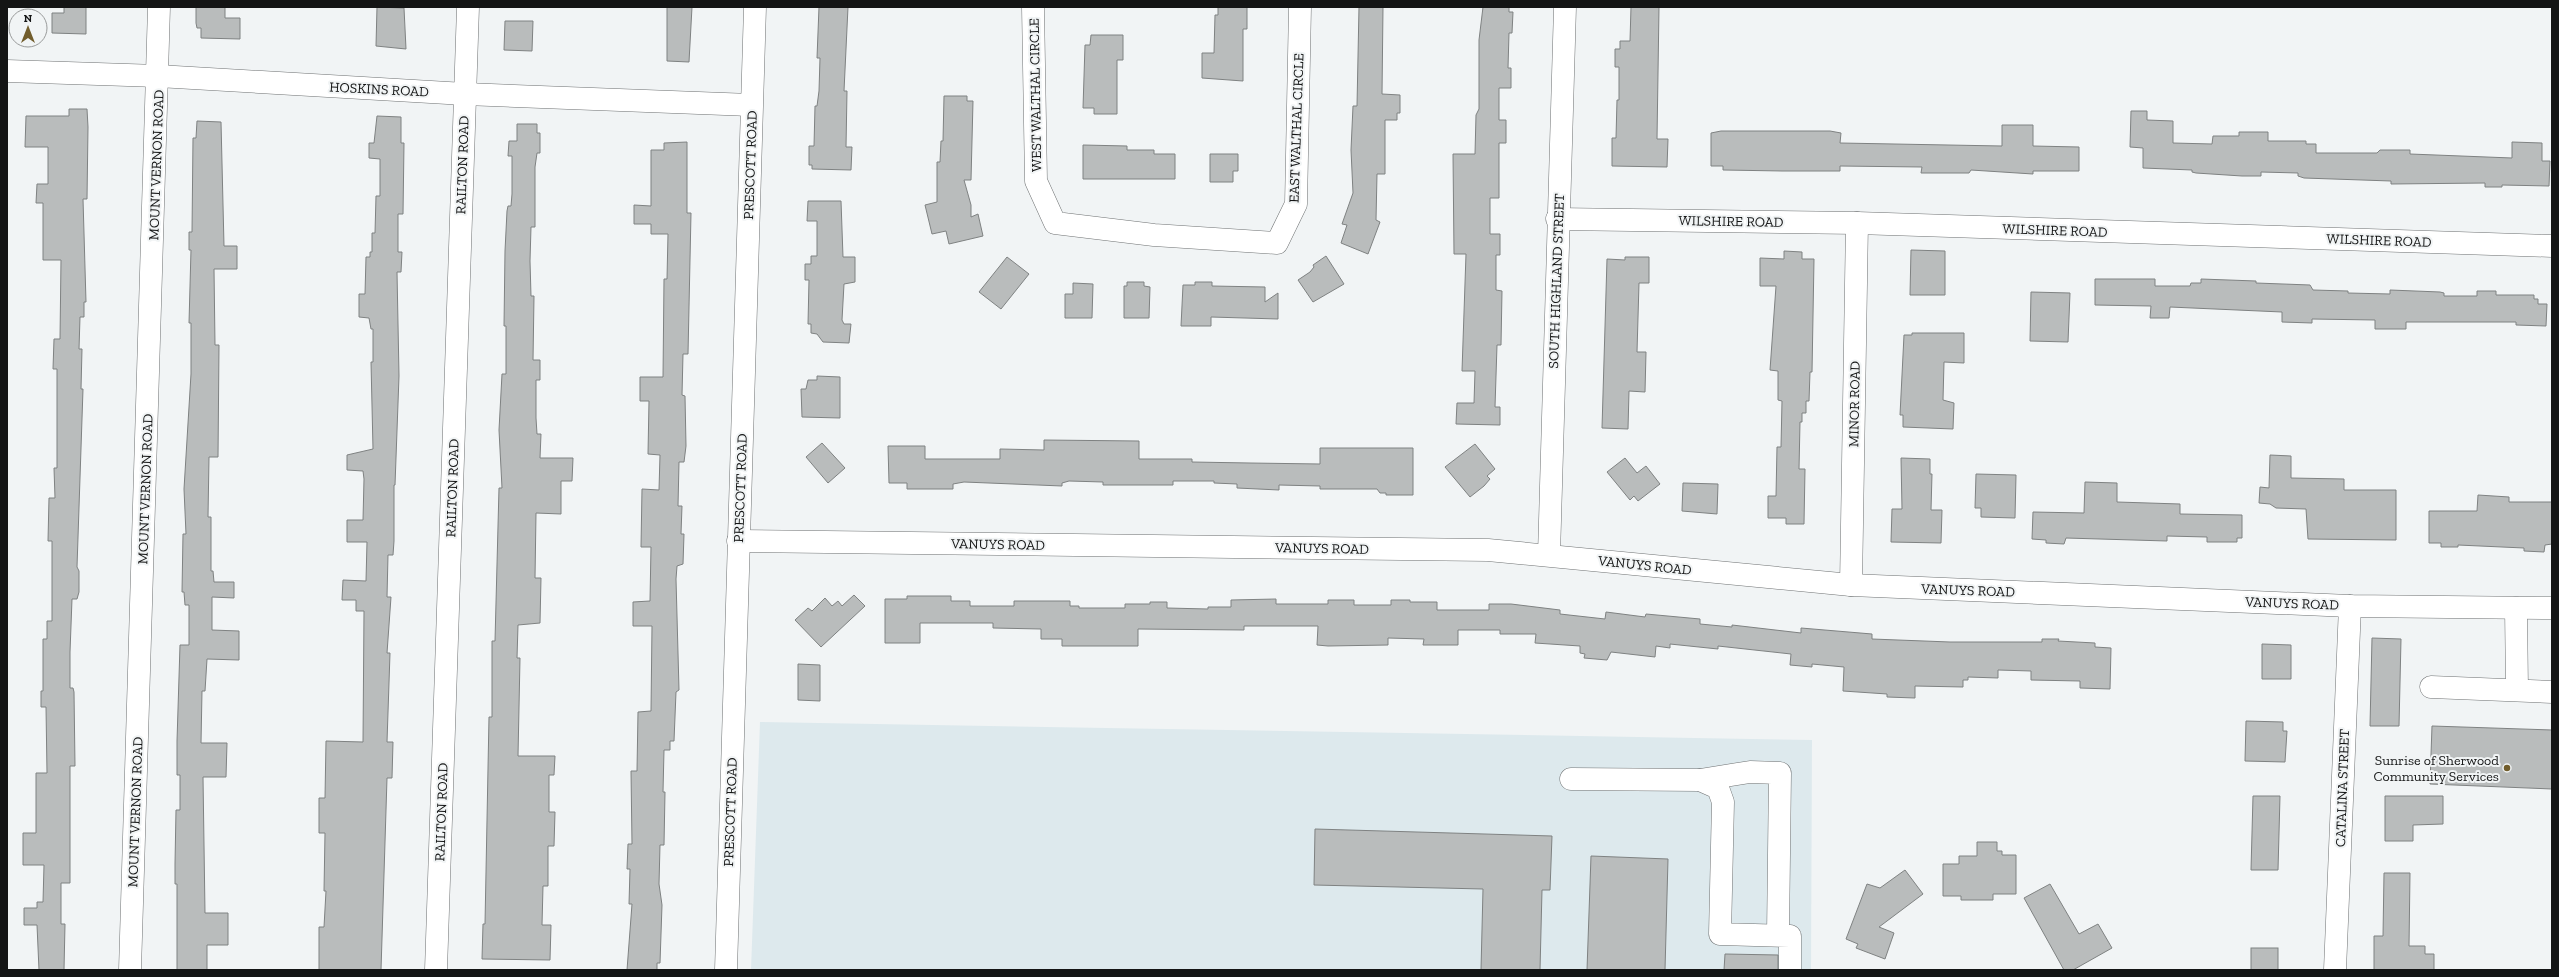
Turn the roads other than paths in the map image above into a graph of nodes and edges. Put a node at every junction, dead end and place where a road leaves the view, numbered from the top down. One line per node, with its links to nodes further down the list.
1 (159, 7): 8 (street, MOUNT VERNON ROAD)
2 (468, 7): 9 (street, RAILTON ROAD)
3 (755, 7): 10 (street, PRESCOTT ROAD)
4 (1034, 7): 13 (street, WEST WALTHAL CIRCLE)
5 (1300, 7): 13 (street, EAST WALTHAL CIRCLE)
6 (1565, 7): 11 (street, SOUTH HIGHLAND STREET)
7 (7, 71): 8 (street, HOSKINS ROAD)
8 (158, 76): 9 (street, HOSKINS ROAD); 27 (street, MOUNT VERNON ROAD)
9 (465, 94): 10 (street, HOSKINS ROAD); 28 (street, RAILTON ROAD)
10 (752, 105): 15 (street, PRESCOTT ROAD)
11 (1557, 219): 12 (street, WILSHIRE ROAD); 16 (street, SOUTH HIGHLAND STREET)
12 (1857, 223): 14 (street, WILSHIRE ROAD); 17 (street, MINOR ROAD)
13 (1154, 235)
14 (2552, 246)
15 (738, 541): 16 (street, VANUYS ROAD); 29 (street, PRESCOTT ROAD)
16 (1549, 556): 17 (street, VANUYS ROAD)
17 (1851, 585): 18 (street, VANUYS ROAD)
18 (2350, 606): 19 (street, VANUYS ROAD); 31 (street, CATALINA STREET)
19 (2516, 608): 20 (street, VANUYS ROAD); 22 (street)
20 (2552, 608)
21 (2431, 686): 22 (street)
22 (2517, 690): 23 (street)
23 (2552, 692)
24 (1571, 778): 25 (street)
25 (1700, 780): 26 (street); 26 (street)
26 (1778, 935): 30 (street)
27 (130, 970)
28 (436, 970)
29 (726, 970)
30 (1790, 970)
31 (2334, 970)

